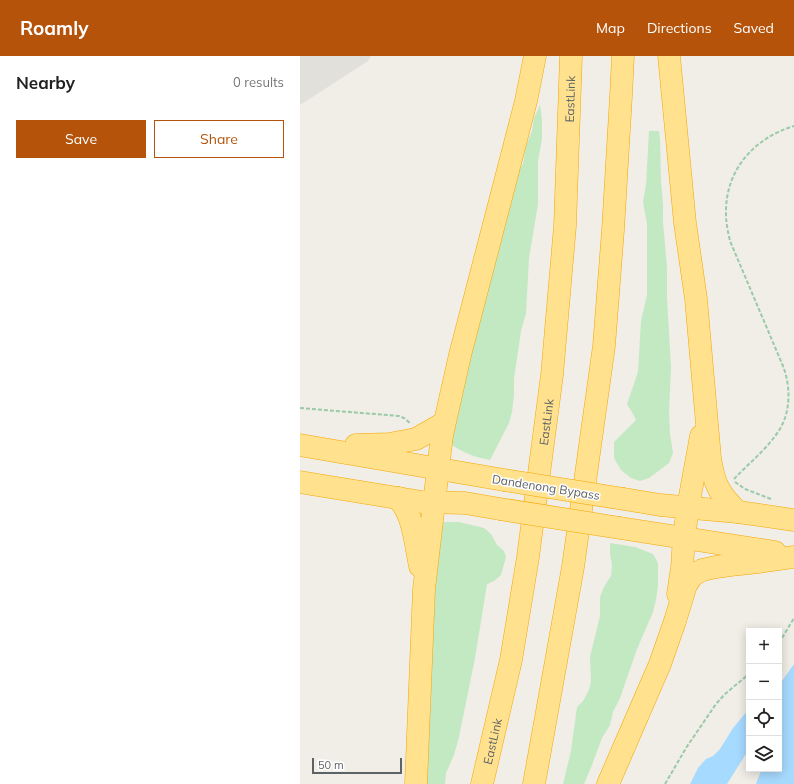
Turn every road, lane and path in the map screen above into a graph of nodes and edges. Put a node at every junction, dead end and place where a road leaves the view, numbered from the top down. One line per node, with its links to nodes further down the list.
1 (535, 56): 7 (highway)
2 (571, 56): 26 (highway, EastLink)
3 (622, 56): 27 (highway)
4 (669, 56): 6 (highway)
5 (794, 126): 11 (path)
6 (705, 411): 15 (highway); 16 (highway)
7 (444, 423): 8 (highway); 10 (highway)
8 (300, 440)
9 (300, 445): 10 (highway, Dandenong Bypass)
10 (438, 469): 14 (highway); 15 (highway, Dandenong Bypass, bridge)
11 (734, 479)
12 (300, 482): 13 (highway)
13 (398, 498): 14 (highway); 20 (highway)
14 (434, 502): 18 (highway, bridge); 20 (highway)
15 (688, 507): 16 (highway, Dandenong Bypass); 18 (highway)
16 (738, 512): 17 (highway, Dandenong Bypass)
17 (794, 520)
18 (684, 538): 19 (highway); 22 (highway)
19 (794, 556): 22 (highway)
20 (424, 588): 25 (highway)
21 (794, 618): 23 (path)
22 (669, 636): 28 (highway)
23 (782, 638)
24 (746, 676): 29 (path)
25 (416, 784)
26 (482, 784)
27 (534, 784)
28 (608, 784)
29 (665, 784)

